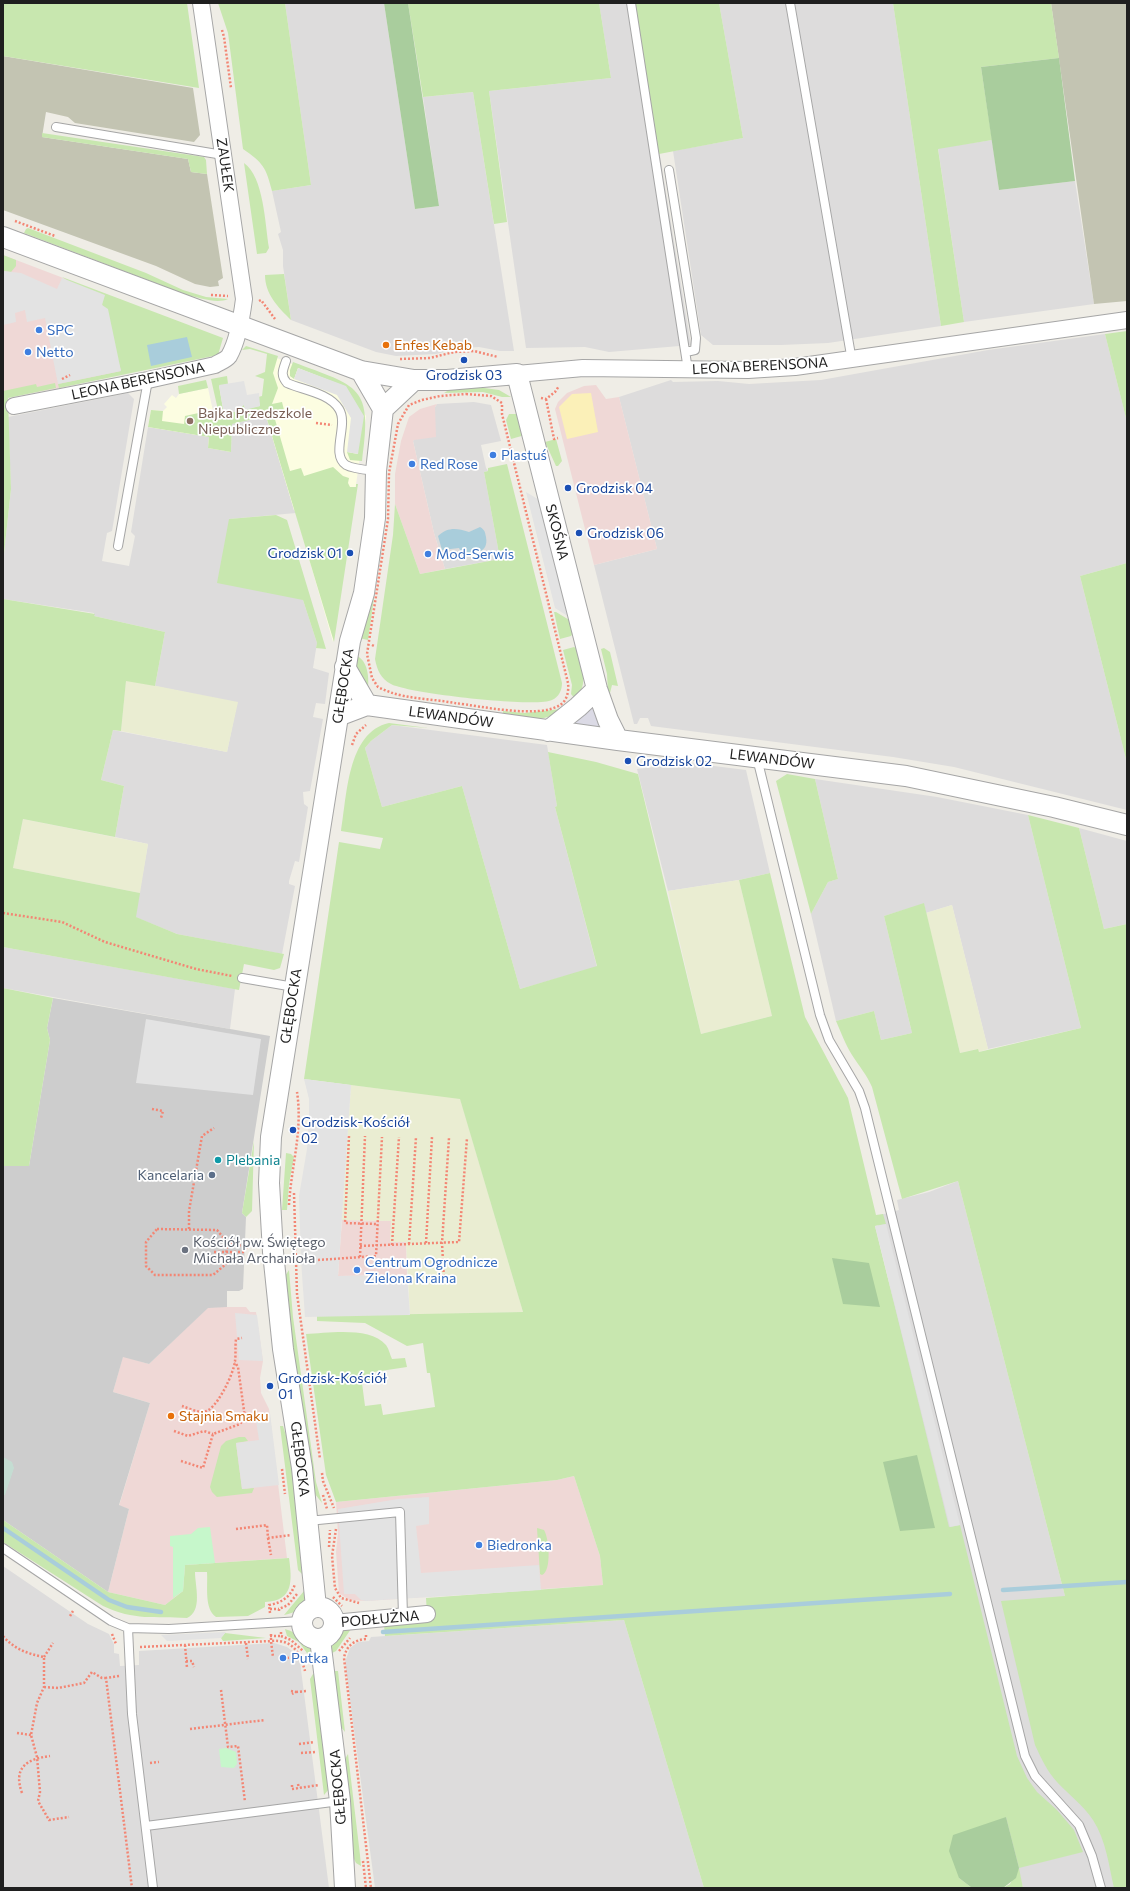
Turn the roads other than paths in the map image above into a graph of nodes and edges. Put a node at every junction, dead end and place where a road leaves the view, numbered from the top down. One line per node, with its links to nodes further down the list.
1 (201, 3): 5 (street, ZAUŁEK)
2 (631, 3): 10 (lane)
3 (790, 3): 12 (lane)
4 (56, 127): 5 (lane)
5 (223, 155): 9 (street, ZAUŁEK)
6 (669, 170): 10 (lane)
7 (3, 237): 9 (street, LEONA BERENSONA)
8 (1127, 320): 12 (street, LEONA BERENSONA)
9 (238, 326): 13 (street, LEONA BERENSONA); 16 (street, LEONA BERENSONA)
10 (686, 352): 14 (lane)
11 (286, 361): 20 (lane)
12 (852, 361): 14 (street, LEONA BERENSONA)
13 (361, 370): 17 (street, LEONA BERENSONA); 19 (street)
14 (688, 370): 15 (street, LEONA BERENSONA)
15 (517, 374): 17 (street, LEONA BERENSONA); 23 (street, SKOŚNA)
16 (148, 380): 18 (street, LEONA BERENSONA); 21 (lane)
17 (414, 380): 19 (street)
18 (14, 406)
19 (383, 409): 20 (street, GŁĘBOCKA)
20 (376, 471): 22 (street, GŁĘBOCKA)
21 (118, 546)
22 (346, 667): 24 (street); 25 (street, GŁĘBOCKA)
23 (597, 689): 26 (street); 27 (street, SKOŚNA)
24 (367, 705): 25 (street, LEWANDÓW); 26 (street, LEWANDÓW)
25 (338, 716): 31 (street, GŁĘBOCKA)
26 (548, 731): 27 (street, LEWANDÓW)
27 (618, 740): 28 (street, LEWANDÓW)
28 (757, 758): 29 (street, LEWANDÓW); 45 (lane)
29 (1127, 825)
30 (242, 978): 31 (lane)
31 (294, 987): 32 (street, GŁĘBOCKA)
32 (298, 1524): 34 (street, GŁĘBOCKA); 36 (lane)
33 (3, 1548): 39 (lane)
34 (316, 1607): 37 (street); 38 (street)
35 (427, 1614): 36 (street, PODŁUŻNA)
36 (403, 1616): 38 (street, PODŁUŻNA)
37 (301, 1621): 39 (lane); 40 (street)
38 (334, 1623): 40 (street)
39 (128, 1628): 42 (lane)
40 (320, 1639): 41 (street, GŁĘBOCKA)
41 (331, 1802): 42 (lane); 44 (street, GŁĘBOCKA)
42 (146, 1826): 43 (lane)
43 (153, 1888)
44 (345, 1888)
45 (1100, 1888)

